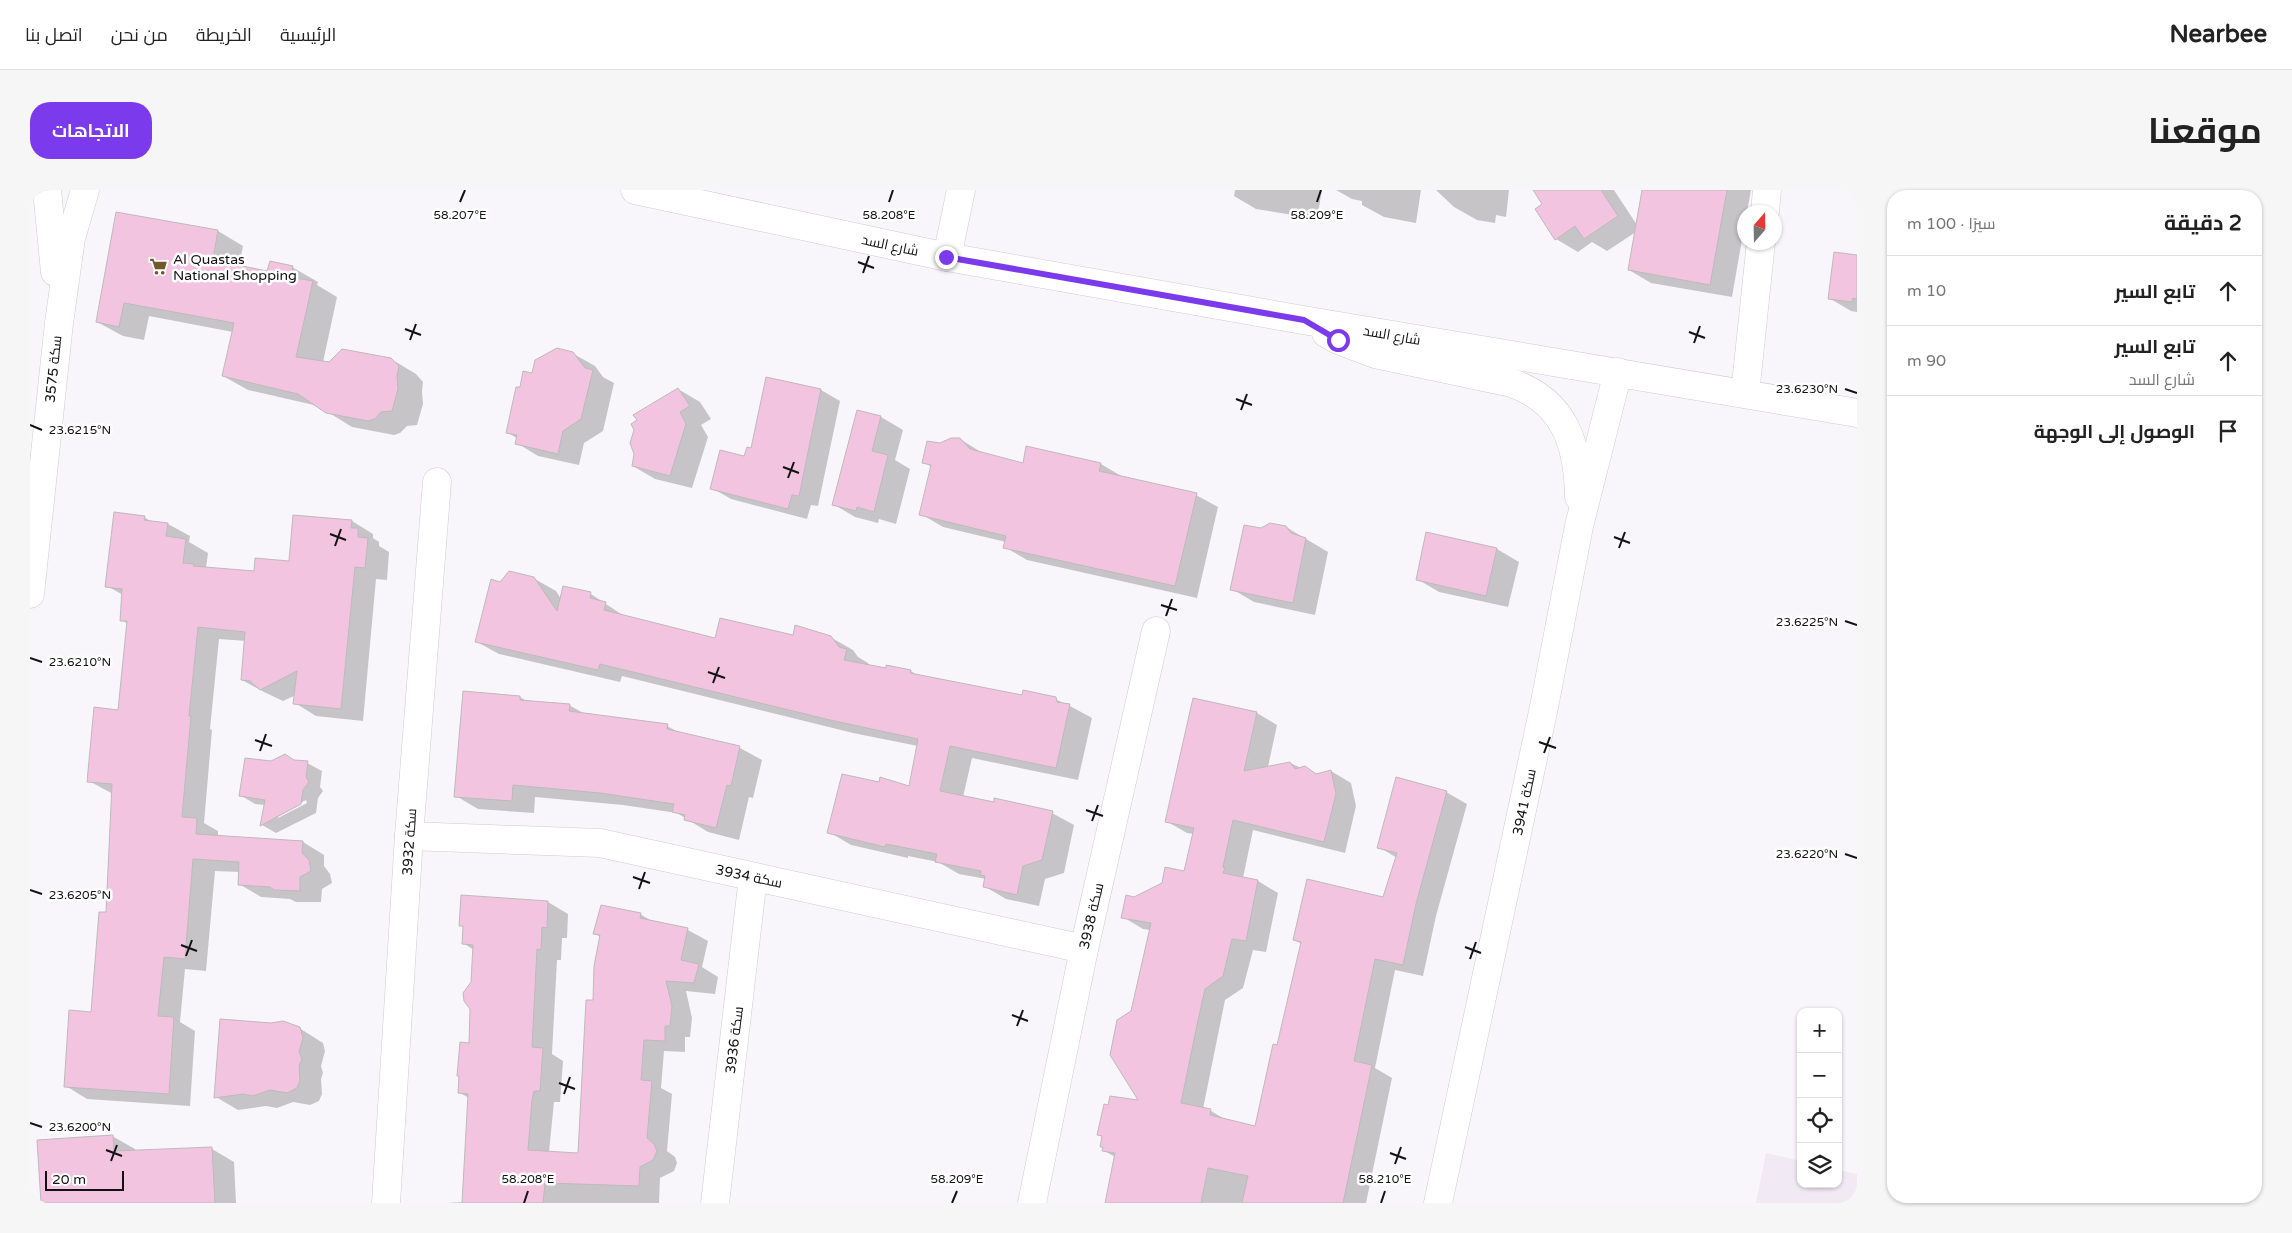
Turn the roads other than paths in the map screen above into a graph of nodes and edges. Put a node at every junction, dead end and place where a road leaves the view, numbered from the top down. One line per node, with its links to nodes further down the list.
1 (47, 190): 10 (street, سكة 3575)
2 (85, 190): 10 (street, سكة 3575)
3 (635, 190): 8 (street, شارع السد)
4 (961, 190): 8 (street)
5 (1767, 190): 6 (street)
6 (1766, 205)
7 (1760, 250): 12 (street)
8 (946, 257): 9 (street, شارع السد)
9 (1304, 320): 11 (street, شارع السد); 15 (street)
10 (58, 323): 16 (street, سكة 3575)
11 (1618, 372): 12 (street, شارع السد); 15 (street, سكة 3941)
12 (1745, 394): 13 (street, شارع السد)
13 (1857, 413)
14 (437, 482): 18 (street, سكة 3932)
15 (1579, 526): 24 (street, سكة 3941)
16 (30, 594)
17 (1156, 631): 20 (street, سكة 3938)
18 (409, 836): 19 (street, سكة 3934); 21 (street, سكة 3932)
19 (753, 876): 20 (street, سكة 3934); 22 (street, سكة 3936)
20 (1084, 949): 23 (street, سكة 3938)
21 (386, 1203)
22 (715, 1203)
23 (1032, 1203)
24 (1438, 1203)

